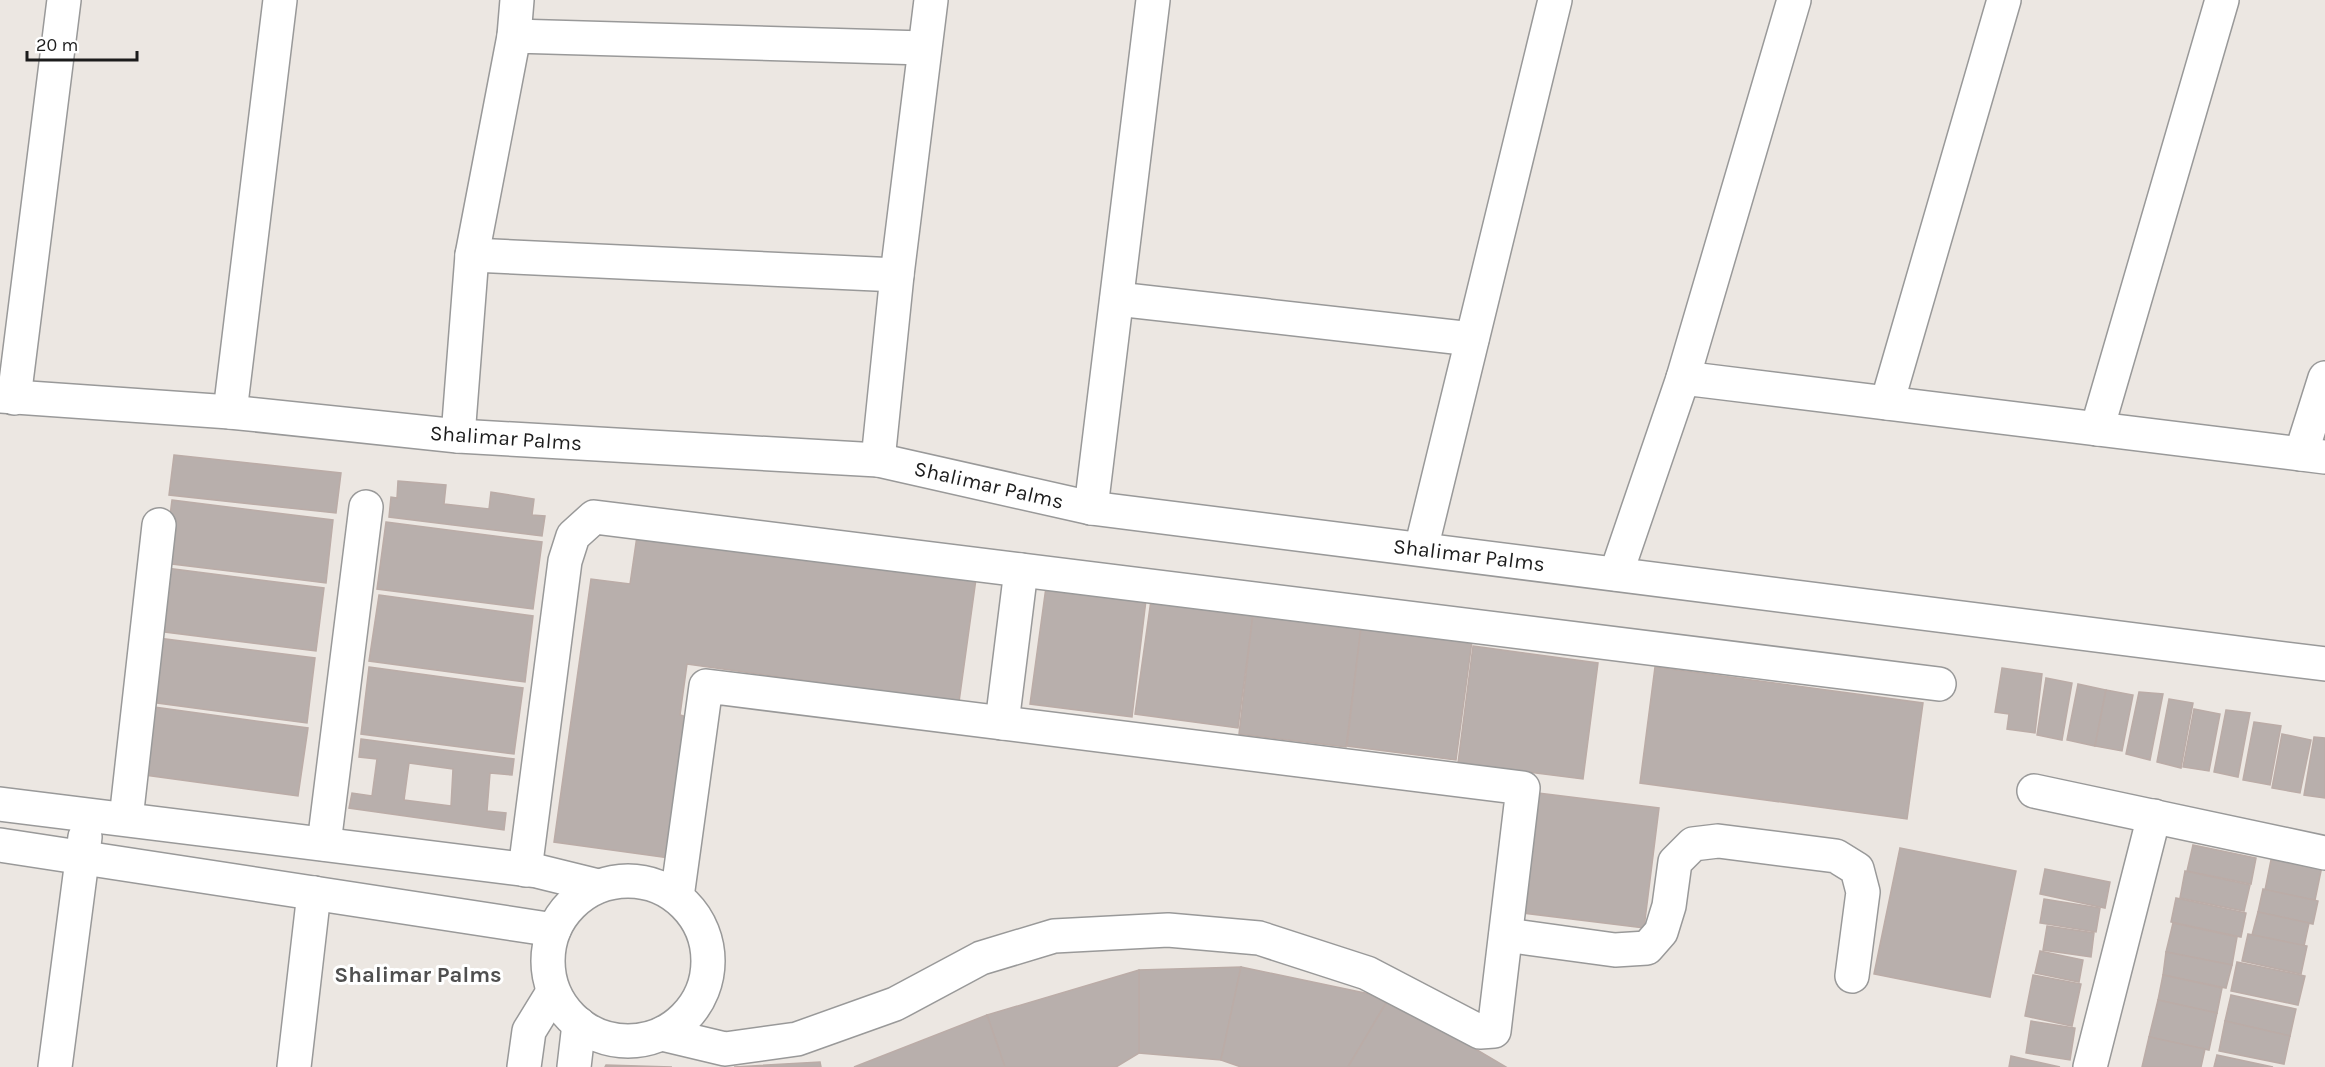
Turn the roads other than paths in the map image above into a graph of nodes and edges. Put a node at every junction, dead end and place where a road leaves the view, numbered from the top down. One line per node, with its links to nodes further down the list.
1 (64, 0): 18 (street)
2 (280, 0): 20 (street)
3 (517, 0): 10 (street)
4 (931, 0): 11 (street)
5 (1153, 0): 14 (street)
6 (1555, 0): 15 (street)
7 (1794, 0): 16 (street)
8 (2004, 0): 19 (street)
9 (2222, 0): 21 (street)
10 (514, 36): 11 (street); 12 (street)
11 (924, 48): 13 (street)
12 (472, 255): 13 (street); 22 (street)
13 (897, 275): 24 (street)
14 (1117, 299): 15 (street); 26 (street)
15 (1472, 339): 28 (street)
16 (1683, 378): 19 (street); 30 (street)
17 (2325, 378): 23 (street)
18 (7, 397): 20 (street, Shalimar Palms)
19 (1887, 403): 21 (street)
20 (230, 412): 22 (street, Shalimar Palms)
21 (2097, 429): 23 (street)
22 (458, 436): 24 (street, Shalimar Palms)
23 (2313, 455)
24 (878, 460): 26 (street, Shalimar Palms)
25 (366, 507): 39 (street)
26 (1091, 508): 28 (street, Shalimar Palms)
27 (159, 525): 38 (street)
28 (1421, 549): 30 (street, Shalimar Palms)
29 (1021, 570): 32 (street); 33 (street); 44 (street)
30 (1616, 574): 31 (street, Shalimar Palms)
31 (2325, 664)
32 (1939, 684)
33 (1002, 723): 47 (street); 50 (street)
34 (2034, 791): 37 (street)
35 (0, 804): 36 (street)
36 (88, 815): 38 (street); 43 (street)
37 (2154, 816): 42 (street); 59 (street)
38 (126, 819): 39 (street)
39 (324, 844): 41 (street)
40 (0, 845): 43 (street)
41 (376, 851): 44 (street); 48 (street)
42 (2325, 854)
43 (82, 858): 46 (street); 55 (street)
44 (525, 870): 45 (street)
45 (598, 886): 47 (street); 49 (street)
46 (314, 893): 48 (street); 56 (street)
47 (677, 897): 54 (street)
48 (371, 902): 49 (street)
49 (554, 930): 52 (street)
50 (1506, 935): 51 (street); 54 (street)
51 (1852, 976)
52 (553, 992): 53 (street); 57 (street)
53 (579, 1024): 54 (street); 58 (street)
54 (662, 1034)
55 (55, 1067)
56 (294, 1067)
57 (524, 1067)
58 (573, 1067)
59 (2090, 1067)

